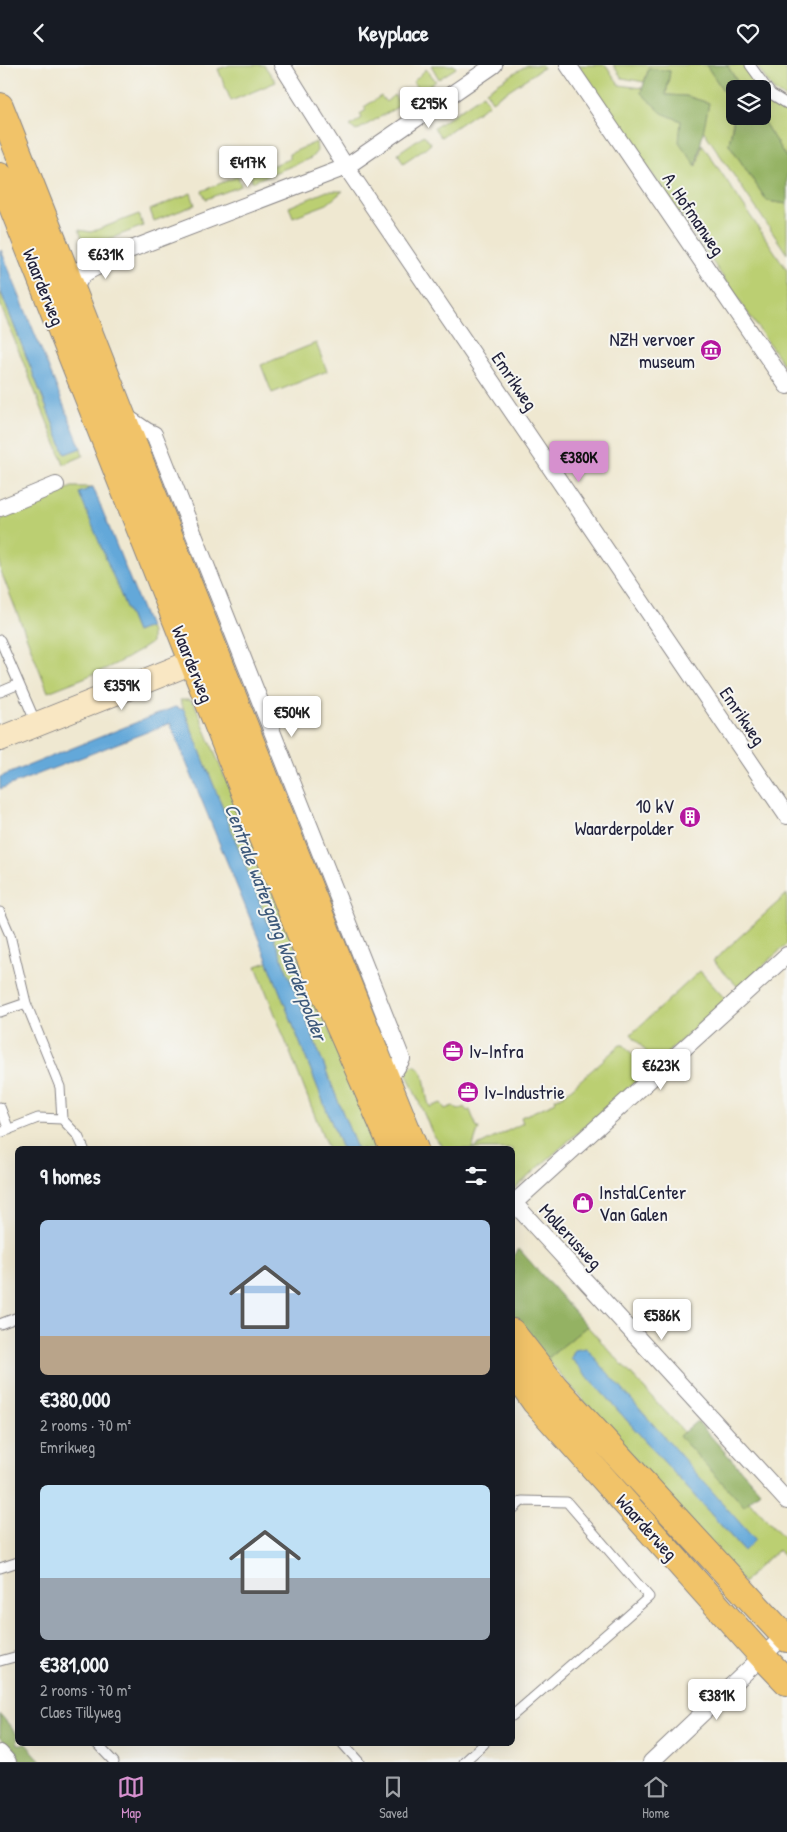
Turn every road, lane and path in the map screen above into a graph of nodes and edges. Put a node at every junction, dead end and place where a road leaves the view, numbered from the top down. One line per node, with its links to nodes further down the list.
1 (282, 65): 7 (street, Emrikweg)
2 (494, 65): 7 (street)
3 (568, 65): 11 (street, A. Hofmanweg)
4 (750, 65): 5 (lane)
5 (787, 104)
6 (0, 106): 10 (main road, Waarderweg)
7 (346, 167): 9 (street); 21 (street, Emrikweg)
8 (0, 176): 10 (main road, Waarderweg)
9 (116, 255): 10 (lane); 10 (street)
10 (59, 284): 12 (main road, Waarderweg); 16 (main road, Waarderweg)
11 (787, 386)
12 (120, 413): 16 (main road, Waarderweg); 26 (street)
13 (56, 485): 14 (street)
14 (0, 508)
15 (0, 640): 17 (lane)
16 (204, 657): 19 (street); 26 (main road, Waarderweg); 31 (main road, Waarderweg)
17 (19, 684): 18 (lane); 19 (lane)
18 (0, 692)
19 (36, 725): 20 (street)
20 (0, 739)
21 (787, 816)
22 (0, 912): 24 (lane)
23 (787, 955): 33 (street, Mollerusweg)
24 (26, 1003): 25 (lane); 28 (lane)
25 (0, 1012)
26 (386, 1078): 32 (main road, Waarderweg)
27 (0, 1107): 29 (lane)
28 (62, 1119): 29 (lane); 30 (lane)
29 (4, 1131)
30 (83, 1146)
31 (392, 1146)
32 (414, 1146)
33 (515, 1202)
34 (515, 1204): 39 (street, Mollerusweg)
35 (15, 1318): 36 (lane)
36 (0, 1324)
37 (515, 1336): 43 (main road, Waarderweg)
38 (515, 1373): 44 (main road, Waarderweg)
39 (787, 1501)
40 (515, 1507): 48 (lane)
41 (15, 1563): 42 (lane)
42 (0, 1569)
43 (786, 1636): 44 (street)
44 (762, 1656): 47 (main road, Waarderweg); 57 (street)
45 (15, 1657): 46 (lane)
46 (0, 1661)
47 (787, 1682)
48 (515, 1713)
49 (100, 1746): 54 (lane)
50 (345, 1746): 55 (lane)
51 (482, 1746): 56 (lane)
52 (0, 1753): 53 (street)
53 (8, 1762)
54 (114, 1762)
55 (359, 1762)
56 (464, 1762)
57 (651, 1762)

